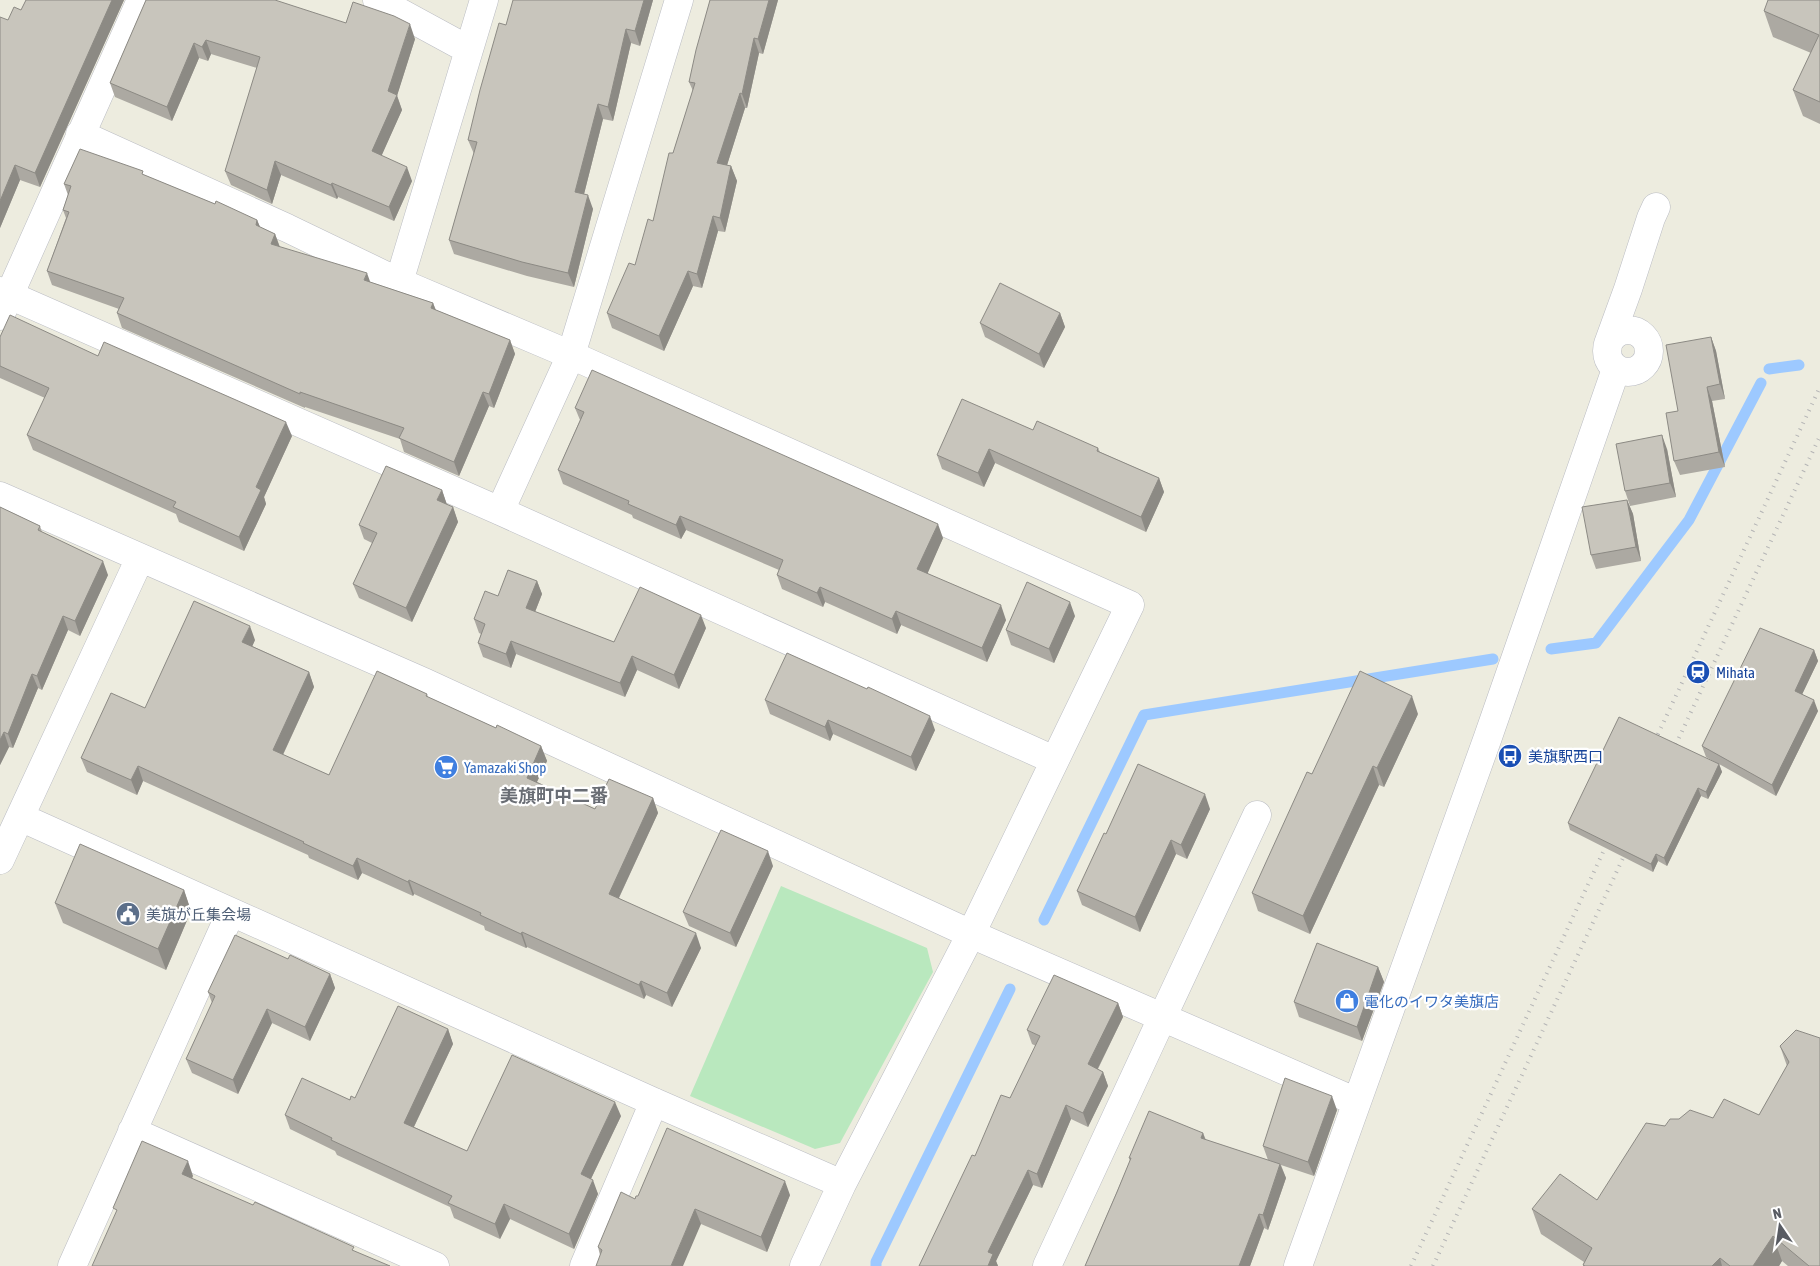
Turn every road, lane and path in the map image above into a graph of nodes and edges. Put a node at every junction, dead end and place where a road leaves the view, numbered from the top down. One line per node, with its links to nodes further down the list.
1 (141, 0): 6 (street)
2 (377, 0): 5 (street)
3 (484, 0): 5 (street)
4 (679, 0): 11 (street)
5 (469, 50): 8 (street)
6 (80, 134): 8 (street); 9 (street)
7 (1656, 207): 10 (street)
8 (399, 282): 11 (street)
9 (3, 301): 14 (street)
10 (1608, 344): 12 (street); 12 (street)
11 (571, 355): 14 (street); 16 (street)
12 (1616, 369): 24 (street)
13 (0, 496): 15 (street)
14 (500, 511): 16 (street)
15 (140, 558): 18 (street); 21 (street)
16 (1054, 760): 21 (street)
17 (1257, 815): 22 (street)
18 (20, 817): 19 (street); 20 (street)
19 (0, 860)
20 (230, 912): 23 (street); 25 (street)
21 (971, 934): 22 (street); 26 (street)
22 (1162, 1018): 24 (street); 31 (street)
23 (654, 1102): 26 (street); 29 (street)
24 (1357, 1102): 32 (street)
25 (132, 1131): 27 (street); 28 (street)
26 (842, 1184): 30 (street)
27 (72, 1266)
28 (434, 1266)
29 (584, 1266)
30 (804, 1266)
31 (1048, 1266)
32 (1298, 1266)

